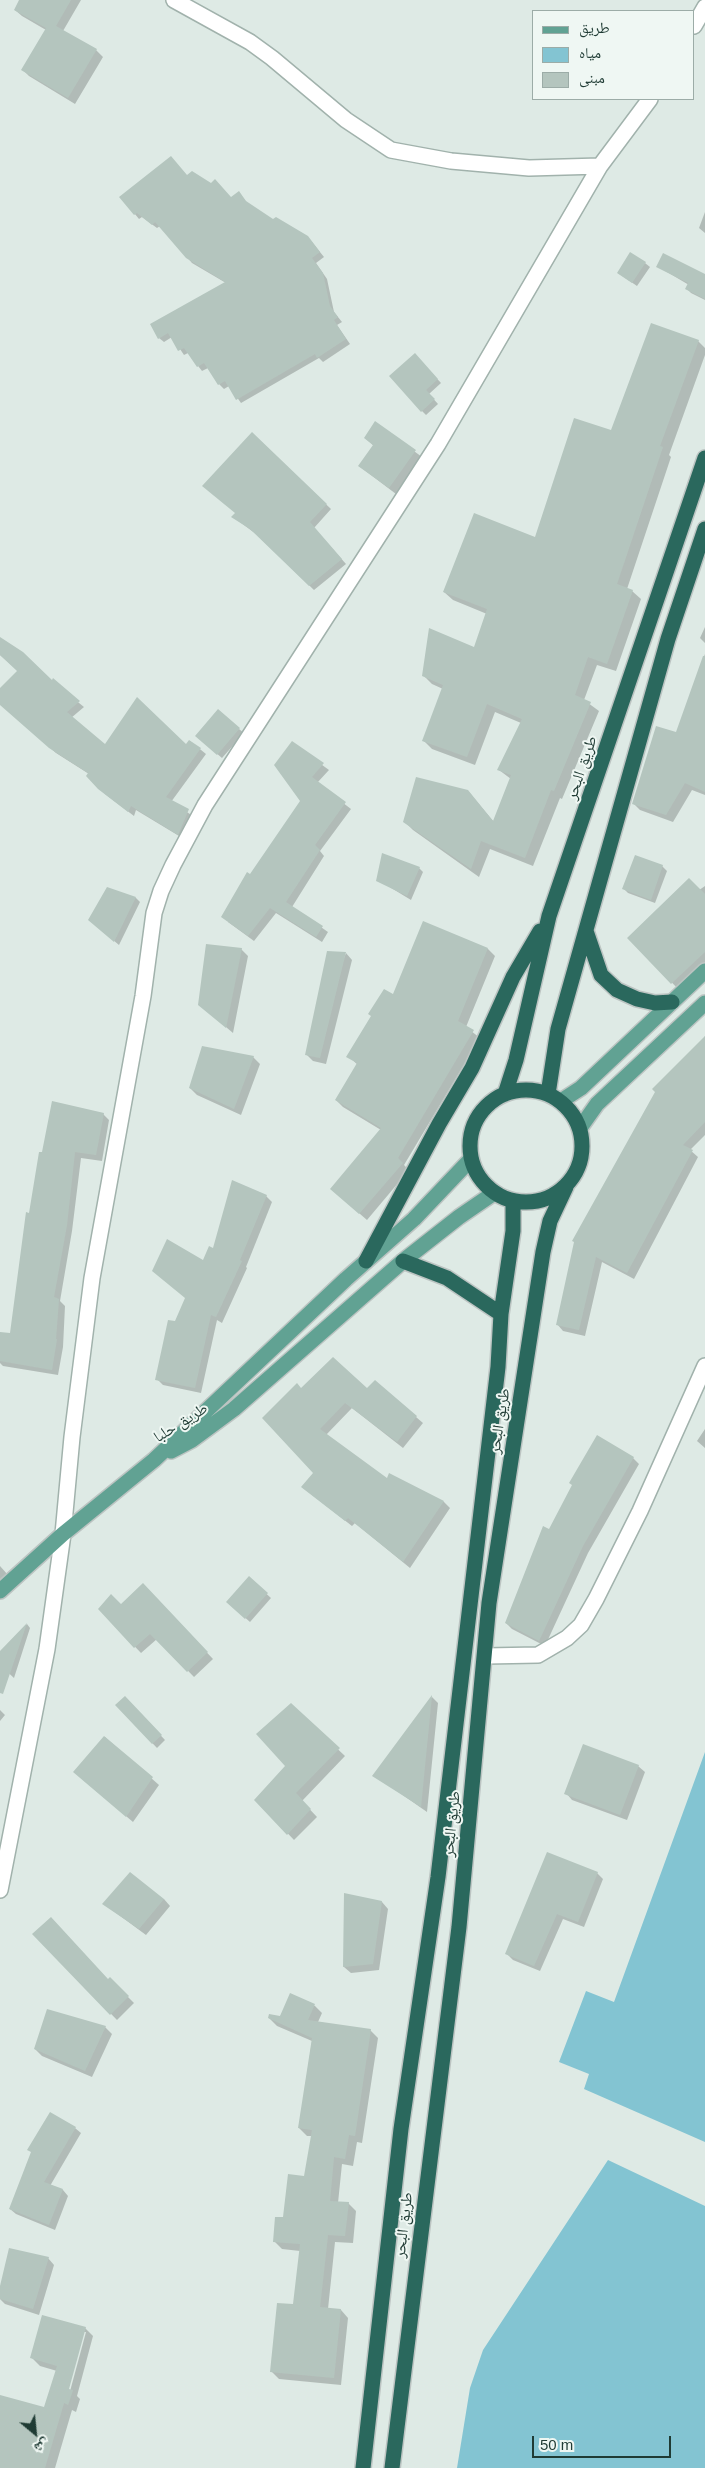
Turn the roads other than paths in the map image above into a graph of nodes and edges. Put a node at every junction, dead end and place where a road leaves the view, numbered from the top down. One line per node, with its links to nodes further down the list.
1 (174, 0): 5 (street)
2 (705, 7): 3 (street)
3 (695, 24)
4 (649, 100): 5 (street)
5 (600, 166): 27 (street)
6 (705, 458): 8 (highway, طريق البحر)
7 (705, 529): 9 (highway)
8 (612, 732): 9 (highway); 10 (highway, طريق البحر)
9 (638, 740): 11 (highway)
10 (548, 916): 15 (highway, طريق البحر); 22 (highway)
11 (586, 930): 13 (highway); 16 (highway)
12 (705, 970): 13 (main road)
13 (672, 1002): 16 (main road)
14 (705, 1003): 17 (main road)
15 (506, 1094): 16 (highway); 18 (highway)
16 (555, 1097): 17 (highway)
17 (580, 1128): 19 (highway)
18 (471, 1158): 20 (highway); 22 (main road, طريق حلبا)
19 (566, 1187): 21 (highway); 30 (highway, طريق البحر)
20 (494, 1193): 21 (highway); 23 (main road, طريق حلبا)
21 (513, 1201): 24 (highway, طريق البحر)
22 (366, 1261): 26 (main road, طريق حلبا)
23 (403, 1261): 24 (highway); 26 (main road, طريق حلبا)
24 (500, 1314): 29 (highway, طريق البحر)
25 (705, 1366): 31 (street)
26 (154, 1460): 27 (main road)
27 (63, 1534): 28 (main road); 32 (street)
28 (0, 1591)
29 (470, 1603): 30 (highway); 33 (highway, طريق البحر)
30 (489, 1603): 31 (highway, طريق البحر)
31 (486, 1656): 34 (highway, طريق البحر)
32 (0, 1890)
33 (363, 2468)
34 (392, 2468)

